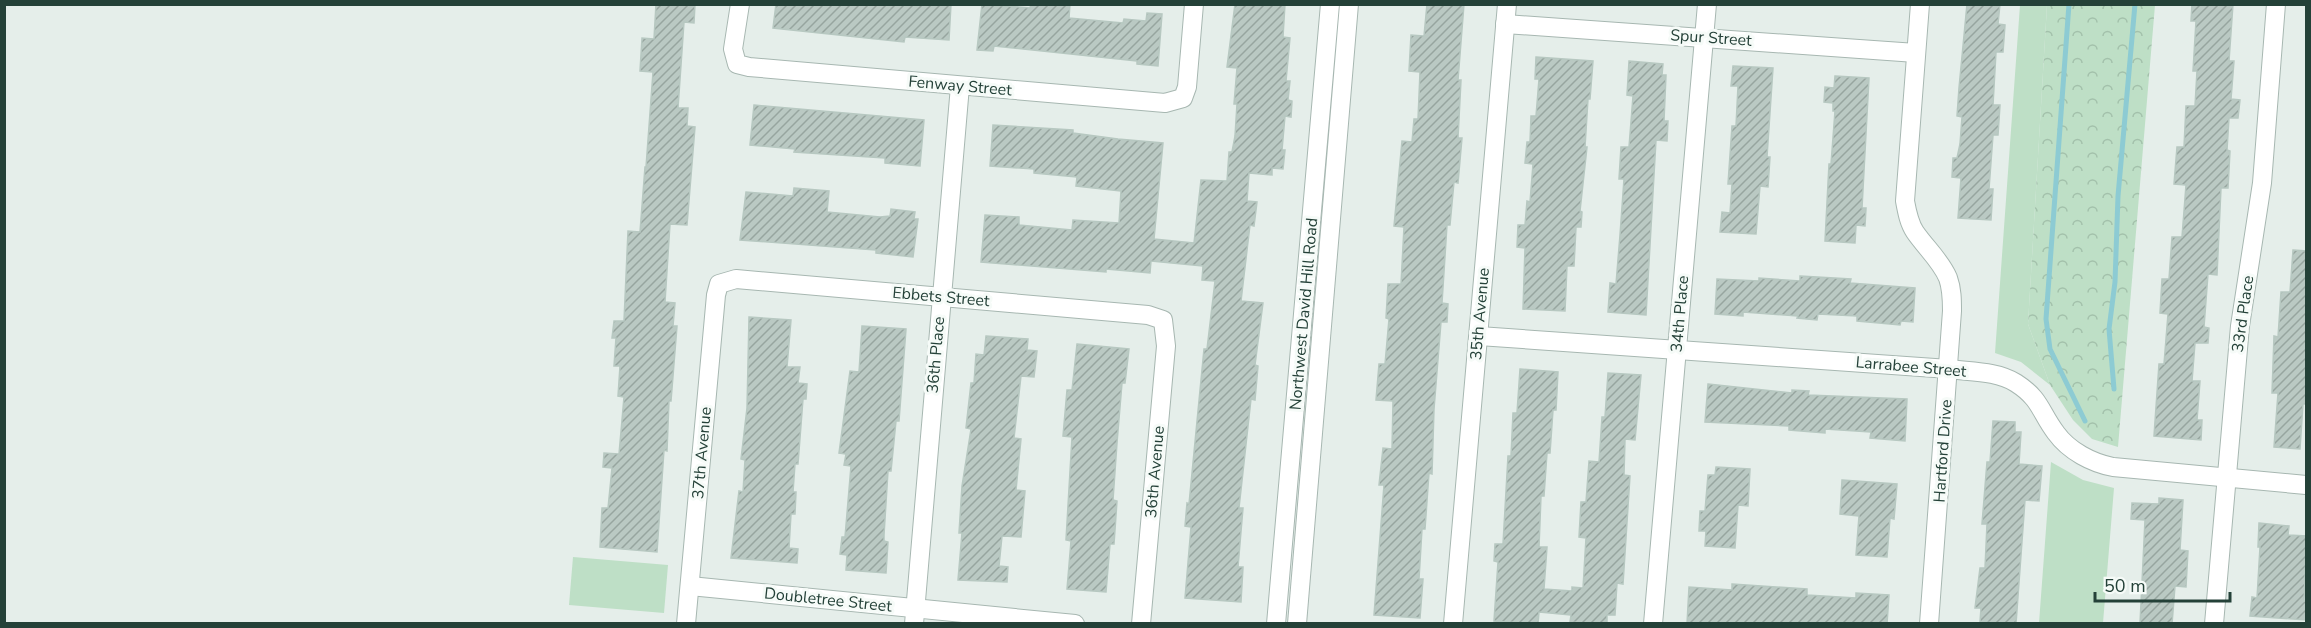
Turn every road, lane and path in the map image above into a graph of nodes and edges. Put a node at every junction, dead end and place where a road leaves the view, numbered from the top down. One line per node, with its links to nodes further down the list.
1 (740, 4): 12 (street, Fenway Street)
2 (1194, 4): 12 (street, Fenway Street)
3 (1330, 4): 26 (street, Northwest David Hill Road)
4 (1349, 4): 27 (street, Northwest David Hill Road)
5 (1507, 4): 9 (street, 35th Avenue)
6 (1707, 4): 10 (street, 34th Place)
7 (1920, 4): 11 (street, Hartford Drive)
8 (2276, 4): 19 (street, 33rd Place)
9 (1505, 24): 10 (street, Spur Street); 16 (street, 35th Avenue)
10 (1704, 37): 11 (street, Spur Street); 17 (street, 34th Place)
11 (1916, 53): 18 (street, Hartford Drive)
12 (960, 86): 14 (street, 36th Place)
13 (719, 284): 14 (street, Ebbets Street); 21 (street, 37th Avenue)
14 (940, 297): 15 (street, Ebbets Street); 22 (street, 36th Place)
15 (1163, 320): 25 (street, 36th Avenue)
16 (1479, 336): 17 (street, Larrabee Street); 28 (street, 35th Avenue)
17 (1676, 350): 18 (street, Larrabee Street); 29 (street, 34th Place)
18 (1949, 369): 19 (street, Larrabee Street); 30 (street, Hartford Drive)
19 (2227, 477): 20 (street, Larrabee Street); 31 (street, 33rd Place)
20 (2307, 484)
21 (690, 586): 22 (street, Doubletree Street); 23 (street, 37th Avenue)
22 (915, 616): 24 (street, Doubletree Street)
23 (686, 624)
24 (1075, 624)
25 (1141, 624)
26 (1276, 624)
27 (1297, 624)
28 (1453, 624)
29 (1653, 624)
30 (1929, 624)
31 (2214, 624)

